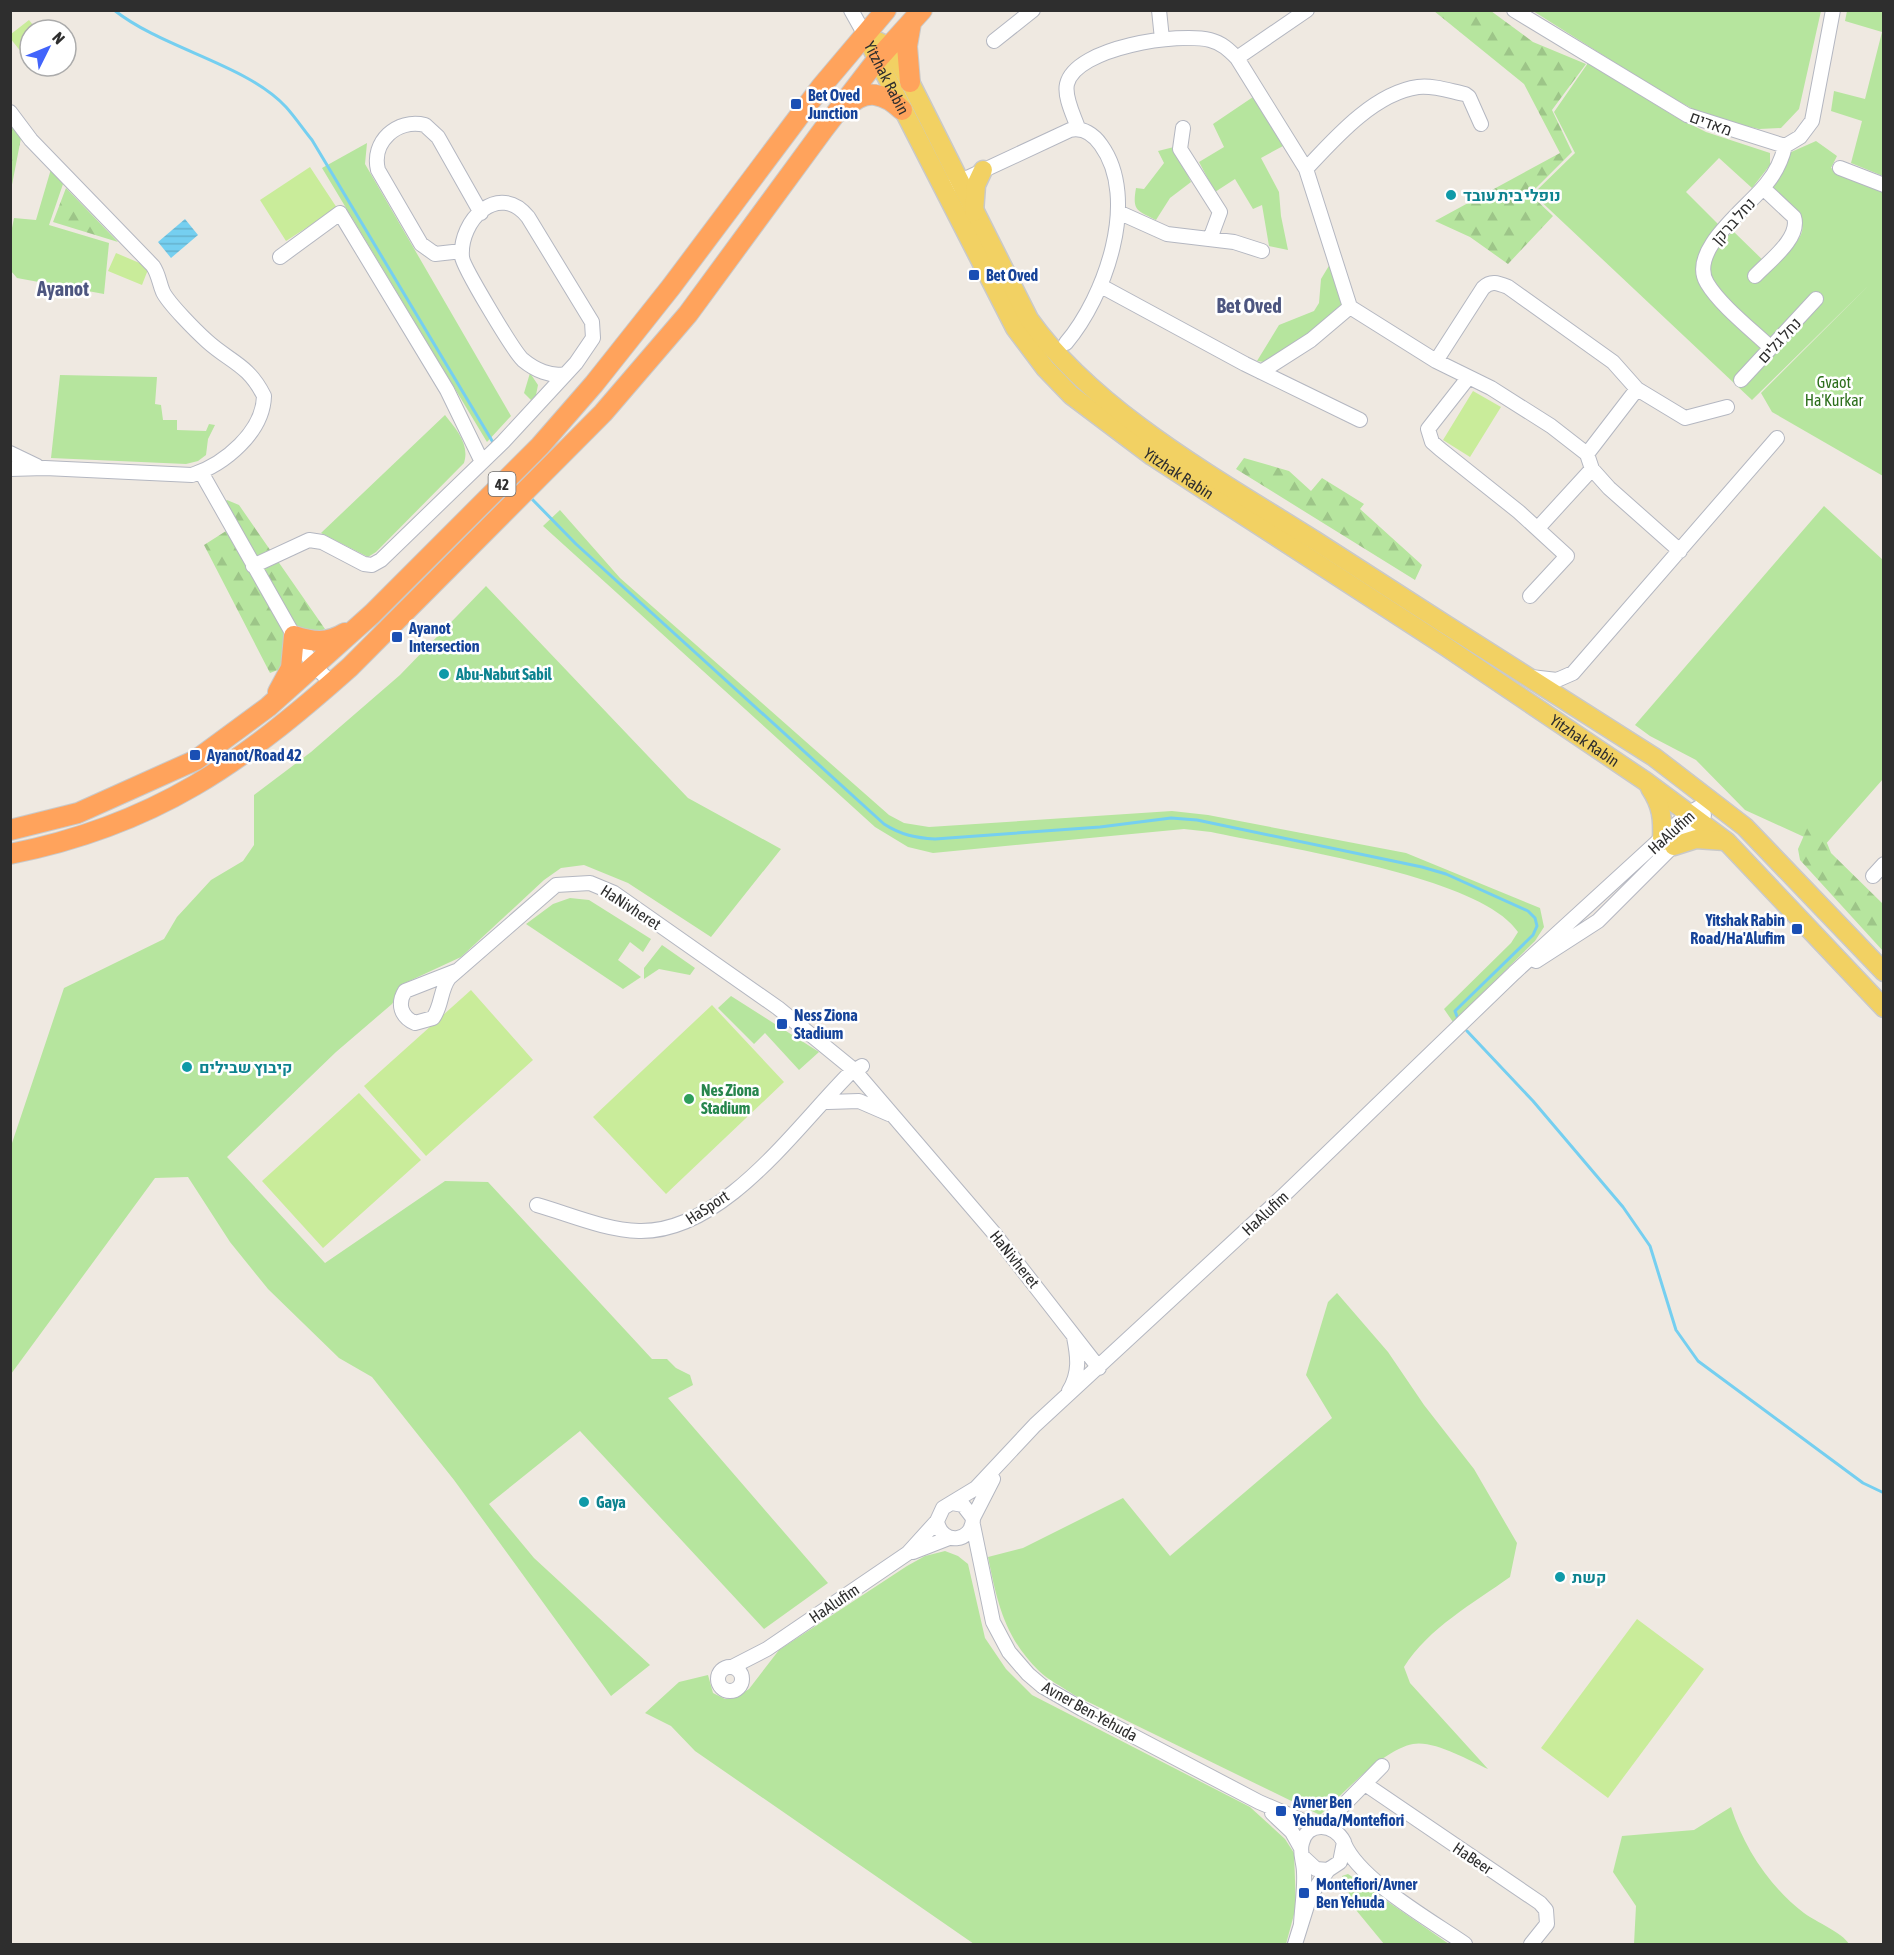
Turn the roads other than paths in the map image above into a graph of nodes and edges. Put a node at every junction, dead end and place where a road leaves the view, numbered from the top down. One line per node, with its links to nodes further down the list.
1 (851, 10): 9 (street)
2 (886, 10): 9 (highway, 42)
3 (1033, 10): 11 (street)
4 (1159, 10): 10 (street)
5 (1307, 10): 13 (street)
6 (1514, 10): 21 (street, מאדים)
7 (1833, 10): 21 (street)
8 (916, 17): 12 (highway, 42); 14 (highway)
9 (865, 34): 12 (main road, Yitzhak Rabin); 63 (highway, 42)
10 (1162, 39): 13 (street); 18 (street)
11 (994, 41)
12 (883, 54): 14 (main road, Yitzhak Rabin); 15 (main road, Yitzhak Rabin); 20 (highway, 42)
13 (1237, 58): 23 (street)
14 (910, 81): 26 (main road, Yitzhak Rabin)
15 (902, 110): 20 (highway); 26 (main road, Yitzhak Rabin)
16 (10, 112): 58 (street)
17 (1480, 124): 23 (street)
18 (1078, 128): 24 (street); 28 (street)
19 (1183, 128): 31 (street)
20 (823, 130): 67 (highway, 42)
21 (1785, 146): 27 (street, נחל ברקן)
22 (1840, 168): 25 (street)
23 (1306, 169): 38 (street)
24 (983, 170): 26 (street); 30 (main road)
25 (1884, 184)
26 (950, 186): 30 (main road, Yitzhak Rabin); 69 (main road, Yitzhak Rabin)
27 (1763, 188): 35 (street); 40 (street, נחל ברקן)
28 (1118, 212): 31 (street); 36 (street)
29 (481, 213): 32 (street); 32 (street); 44 (street)
30 (974, 213): 66 (main road, Yitzhak Rabin)
31 (1210, 239): 33 (street)
32 (462, 251): 42 (street)
33 (1262, 251)
34 (280, 257): 53 (street)
35 (1755, 276)
36 (1101, 286): 39 (street); 43 (street)
37 (1816, 299): 40 (street, נחל גלים)
38 (1350, 307): 41 (street); 43 (street)
39 (1066, 343)
40 (1771, 348): 46 (street, נחל גלים)
41 (1436, 361): 45 (street); 47 (street)
42 (542, 371): 44 (street); 48 (street)
43 (1261, 372): 50 (street)
44 (566, 374): 48 (street)
45 (1468, 378): 54 (street); 59 (street)
46 (1741, 380)
47 (1636, 389): 49 (street); 54 (street)
48 (546, 397): 53 (street)
49 (1727, 407)
50 (1360, 420)
51 (1777, 438): 60 (street)
52 (10, 453): 55 (street)
53 (492, 453): 61 (street)
54 (1587, 454): 57 (street)
55 (45, 468): 56 (street); 58 (street)
56 (10, 469)
57 (1592, 469): 59 (street); 60 (street)
58 (201, 472): 61 (street)
59 (1538, 528): 62 (street)
60 (1680, 551): 66 (street)
61 (253, 566): 64 (street)
62 (1530, 596)
63 (372, 614): 64 (highway); 65 (highway, 42)
64 (294, 636): 65 (street); 68 (highway)
65 (315, 667): 67 (street); 68 (highway, 42)
66 (1526, 676): 70 (main road, Yitzhak Rabin)
67 (332, 683): 75 (highway, 42)
68 (268, 707): 72 (highway, 42)
69 (1646, 781): 71 (main road, Yitzhak Rabin); 74 (main road)
70 (1712, 800): 71 (street, HaAlufim); 79 (main road, Yitzhak Rabin)
71 (1695, 817): 73 (main road, Yitzhak Rabin); 74 (street, HaAlufim)
72 (10, 830)
73 (1727, 842): 74 (main road); 83 (main road, Yitzhak Rabin)
74 (1668, 844): 93 (street, HaAlufim)
75 (10, 854)
76 (1884, 864): 77 (street)
77 (1873, 876)
78 (456, 970): 80 (street, HaNivheret); 81 (street, HaNivheret); 82 (street, HaNivheret)
79 (1884, 972)
80 (416, 985): 81 (street); 81 (street)
81 (438, 1001)
82 (778, 1008): 84 (street, HaNivheret); 85 (street, HaNivheret)
83 (1884, 1008)
84 (834, 1052): 85 (street, HaNivheret); 86 (street)
85 (858, 1070): 86 (street, HaSport); 87 (street, HaSport); 89 (street, HaNivheret); 90 (street, HaNivheret)
86 (837, 1086): 88 (street, HaSport)
87 (828, 1102): 88 (street, HaSport); 89 (street)
88 (815, 1112): 91 (street, HaSport)
89 (895, 1118): 90 (street, HaNivheret)
90 (926, 1154): 92 (street, HaNivheret)
91 (537, 1204)
92 (1072, 1332): 93 (street, HaNivheret); 94 (street)
93 (1099, 1368): 94 (street, HaAlufim)
94 (1066, 1396): 95 (street, HaAlufim)
95 (1013, 1449): 96 (street, HaAlufim); 98 (street, HaAlufim)
96 (952, 1503): 97 (street); 98 (street)
97 (937, 1521): 99 (street); 100 (street, HaAlufim)
98 (973, 1522): 99 (street); 101 (street, Avner Ben-Yehuda)
99 (952, 1539): 100 (street, HaAlufim); 101 (street, Avner Ben-Yehuda)
100 (900, 1558): 102 (street, HaAlufim)
101 (981, 1567): 108 (street, Avner Ben-Yehuda)
102 (767, 1649): 103 (street, HaAlufim); 104 (street, HaAlufim)
103 (732, 1667): 104 (street); 104 (street)
104 (742, 1681)
105 (1382, 1766): 106 (street)
106 (1365, 1784): 107 (street); 117 (street, HaBeer)
107 (1352, 1799): 109 (street); 110 (street)
108 (1259, 1802): 109 (street, Avner Ben-Yehuda); 111 (street, Avner Ben-Yehuda)
109 (1319, 1827): 110 (street); 111 (street)
110 (1342, 1839): 112 (street); 113 (street)
111 (1301, 1852): 112 (street); 114 (street)
112 (1332, 1868): 113 (street); 114 (street)
113 (1393, 1894): 116 (street)
114 (1301, 1924): 115 (street)
115 (1295, 1944)
116 (1465, 1944)
117 (1531, 1944)

